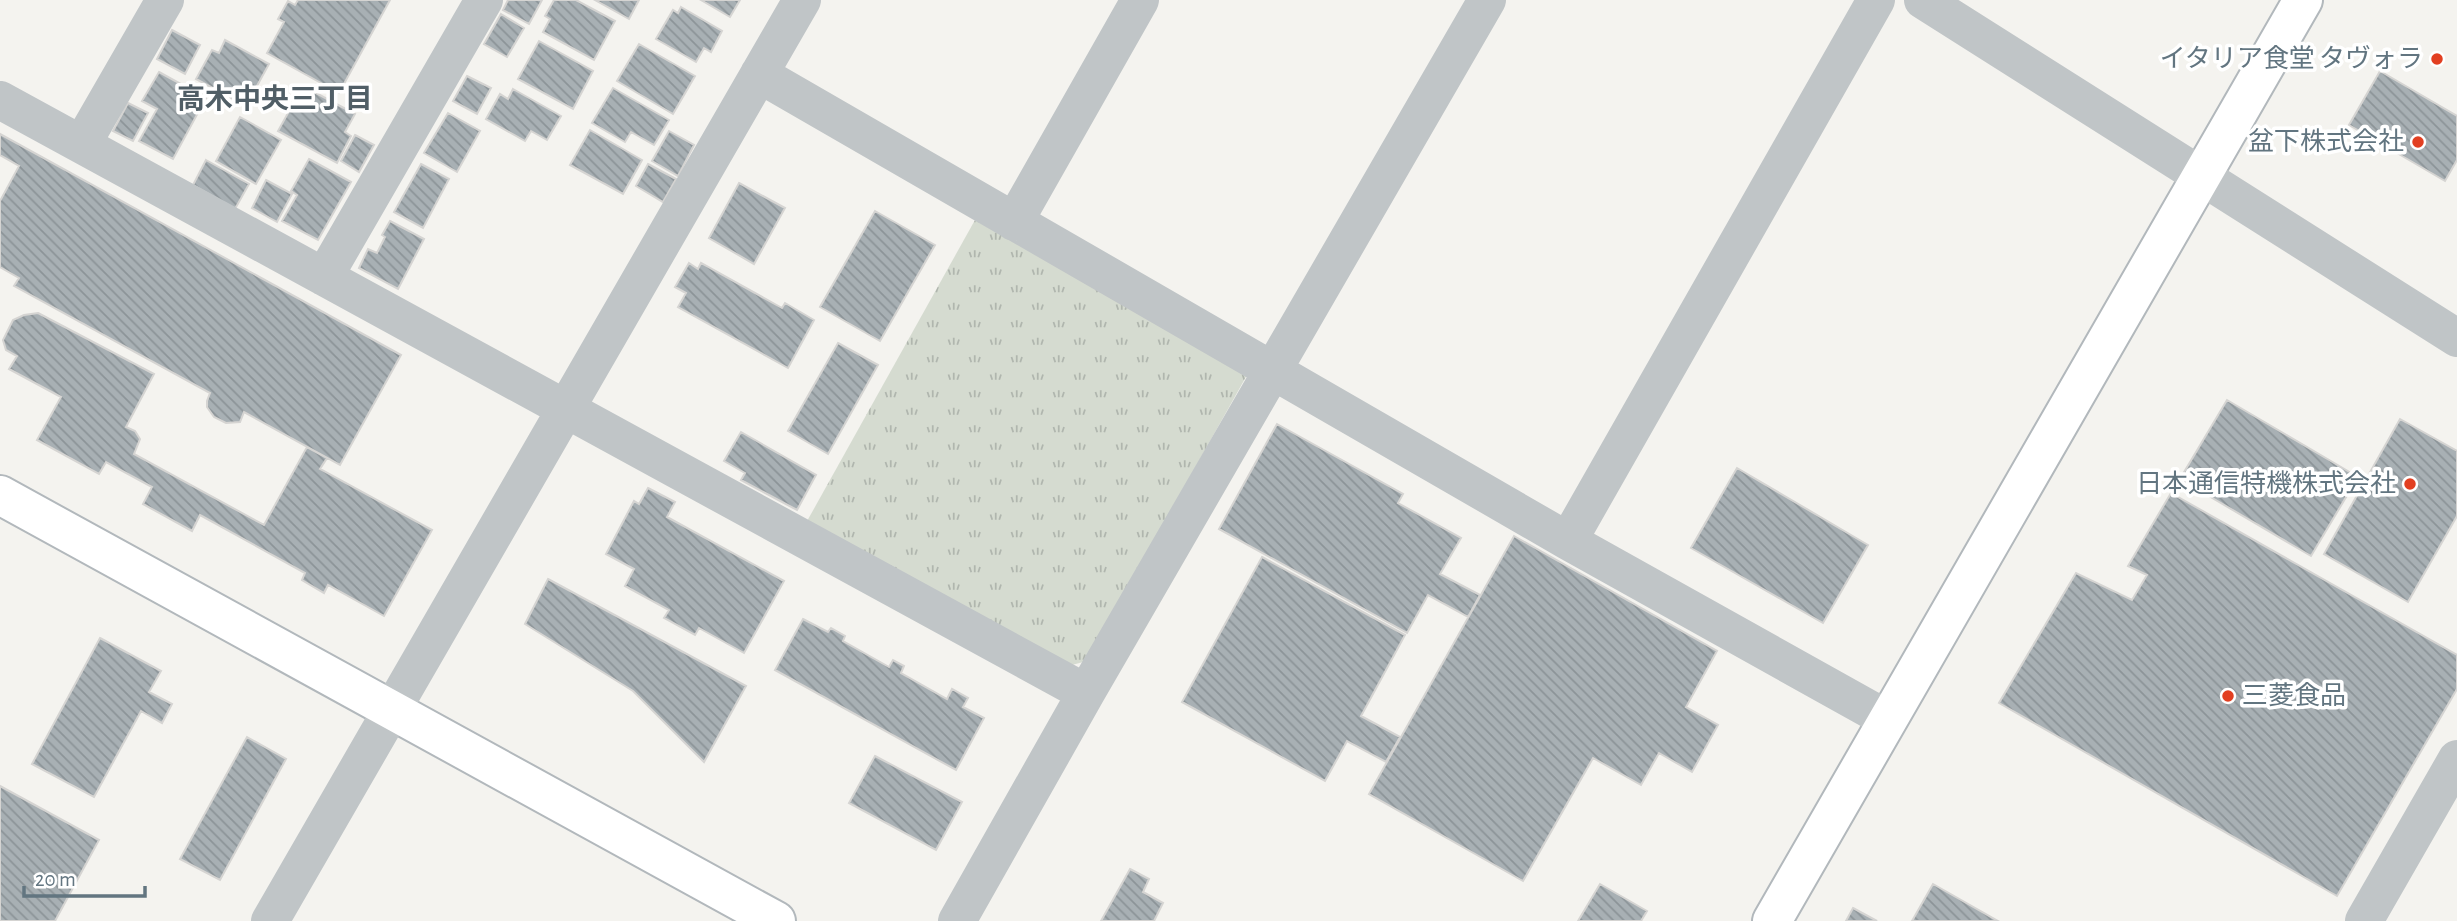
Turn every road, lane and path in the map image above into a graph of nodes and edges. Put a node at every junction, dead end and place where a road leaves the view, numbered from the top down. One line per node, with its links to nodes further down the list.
1 (165, 0): 11 (street)
2 (484, 0): 14 (street)
3 (802, 0): 9 (street)
4 (1140, 0): 13 (street)
5 (1487, 0): 16 (street)
6 (1876, 0): 19 (street)
7 (1923, 0): 12 (street)
8 (2303, 0): 12 (street)
9 (759, 74): 13 (street); 17 (street)
10 (0, 100): 11 (street)
11 (82, 145): 14 (street)
12 (2201, 174): 15 (street); 22 (street)
13 (1014, 222): 16 (street)
14 (324, 277): 17 (street)
15 (2457, 338)
16 (1273, 370): 19 (street); 20 (street)
17 (564, 410): 20 (street); 21 (street)
18 (0, 495): 21 (street)
19 (1568, 541): 22 (street)
20 (1086, 693): 26 (street)
21 (391, 711): 24 (street); 25 (street)
22 (1887, 719): 27 (street)
23 (2457, 759): 28 (street)
24 (270, 921)
25 (776, 921)
26 (957, 921)
27 (1772, 921)
28 (2364, 921)

